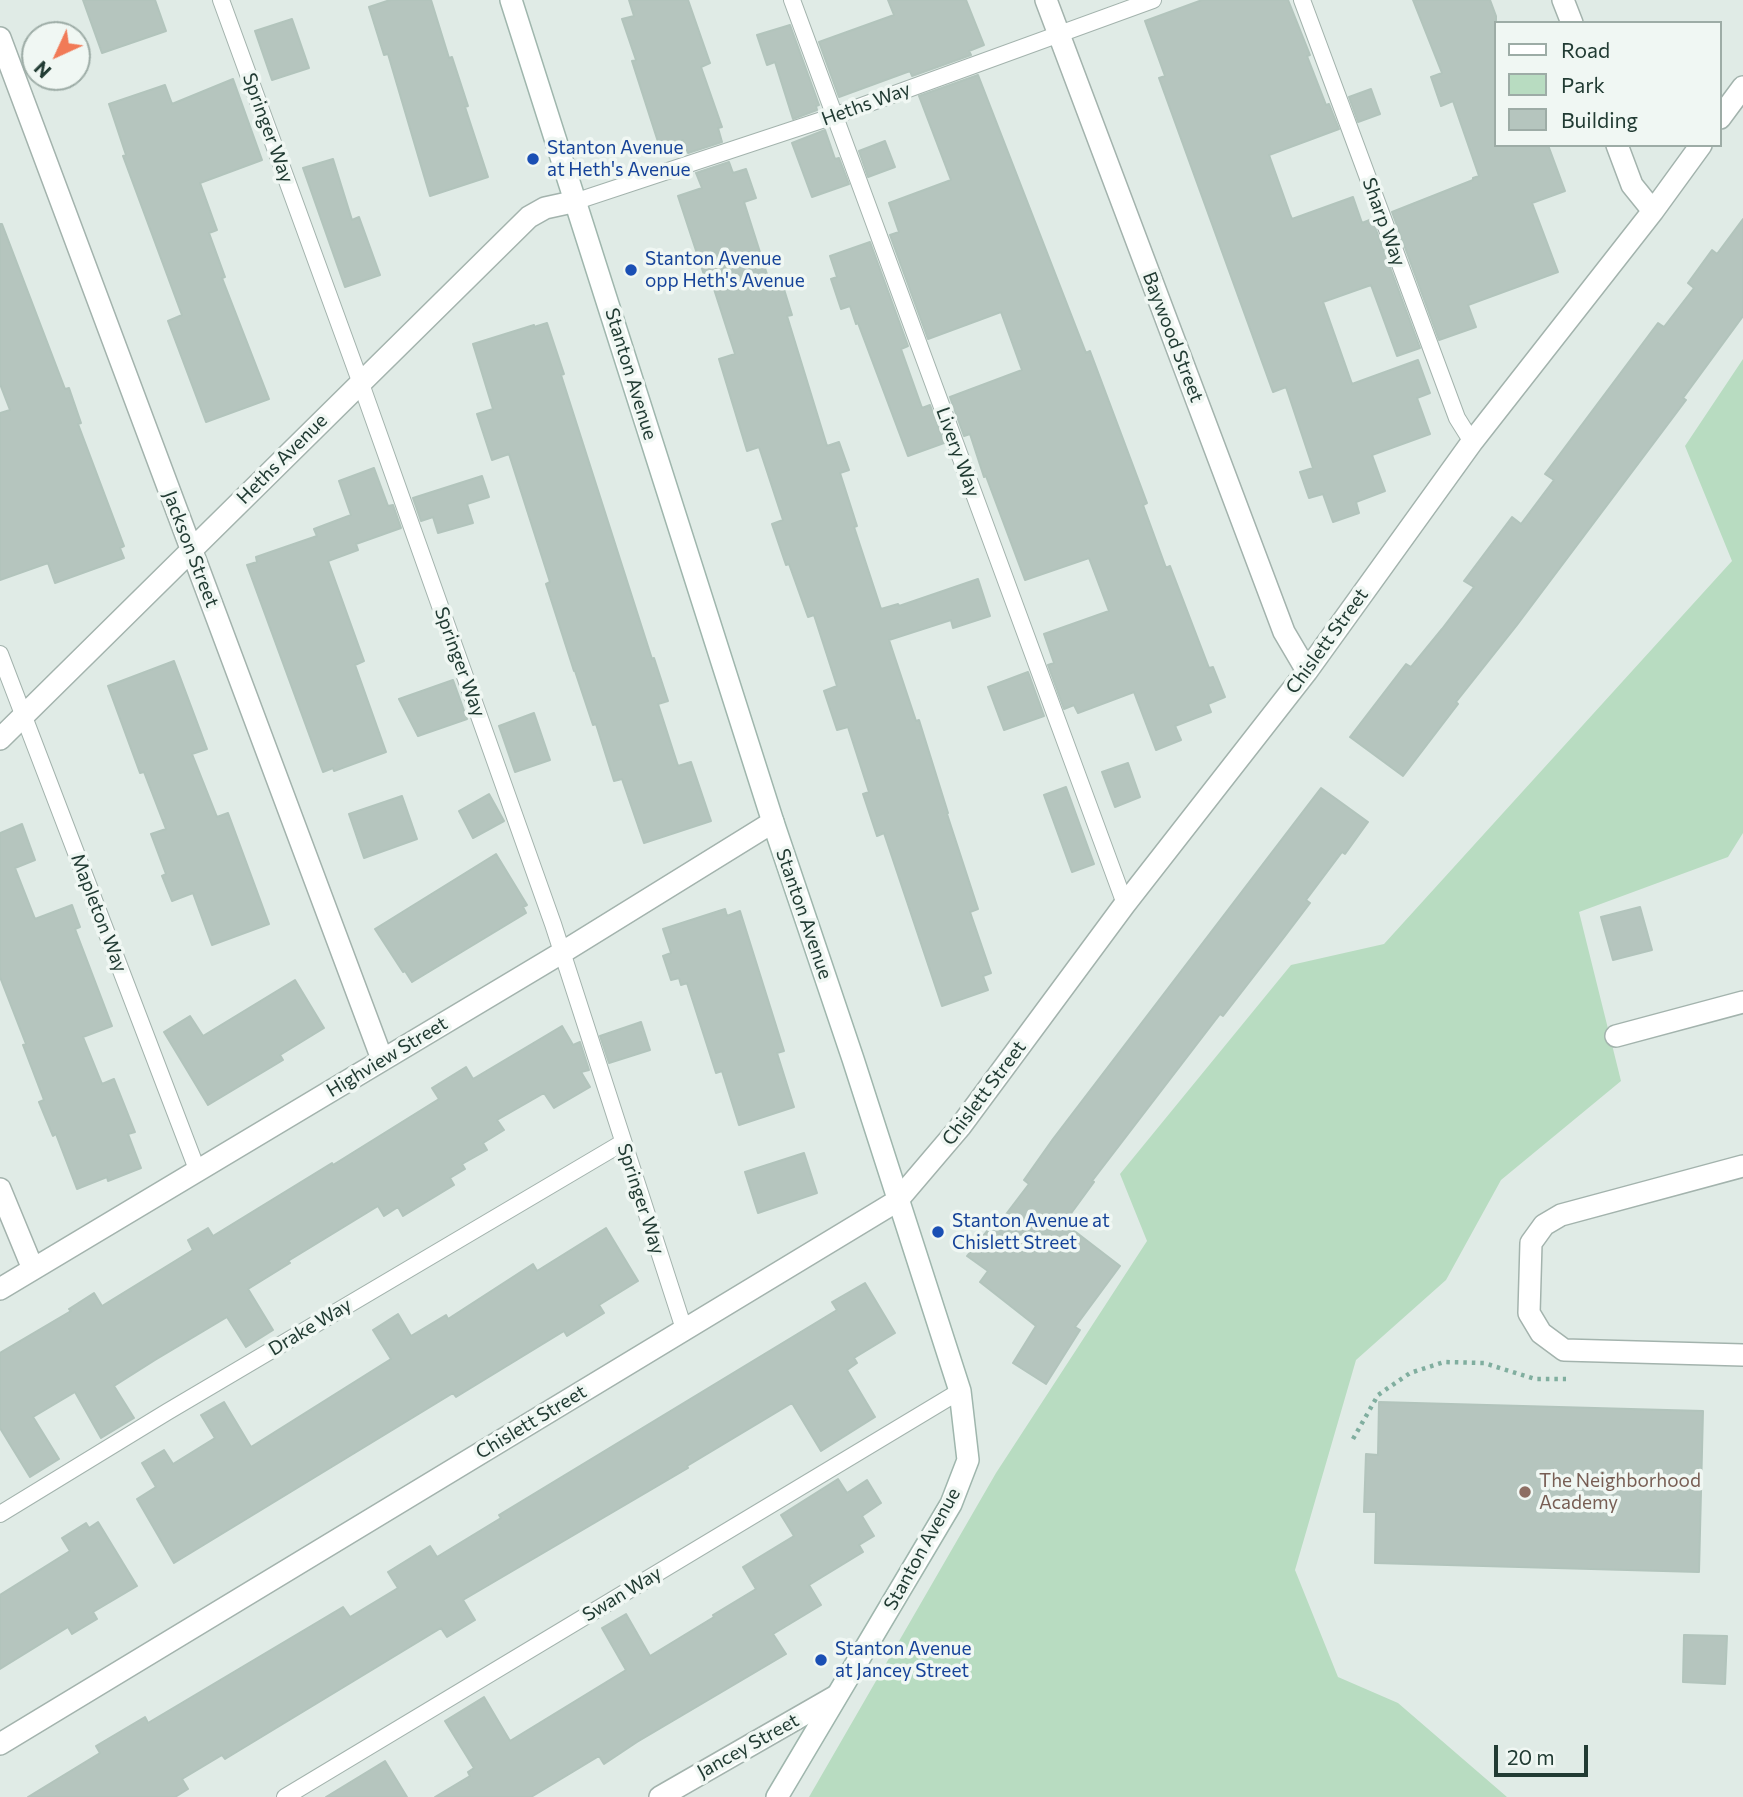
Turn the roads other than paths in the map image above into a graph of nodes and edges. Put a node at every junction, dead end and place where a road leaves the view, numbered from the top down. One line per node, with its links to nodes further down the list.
1 (221, 0): 18 (lane, Springer Way)
2 (511, 0): 16 (street, Stanton Avenue)
3 (792, 0): 13 (lane, Livery Way)
4 (1046, 0): 9 (street, Baywood Street)
5 (1153, 0): 9 (lane, Heths Way)
6 (1302, 0): 19 (lane, Sharp Way)
7 (1563, 0): 8 (street)
8 (1571, 21)
9 (1058, 33): 13 (lane, Heths Way); 22 (street, Baywood Street)
10 (0, 38): 20 (street, Jackson Street)
11 (1743, 87): 12 (street)
12 (1722, 115)
13 (834, 116): 16 (lane, Heths Way); 26 (lane, Livery Way)
14 (1618, 147): 17 (street)
15 (1700, 147): 17 (street, Chislett Street)
16 (577, 201): 18 (street, Heths Avenue); 25 (street, Stanton Avenue)
17 (1653, 211): 19 (street, Chislett Street)
18 (360, 381): 20 (street, Heths Avenue); 27 (lane, Springer Way)
19 (1472, 442): 22 (street, Chislett Street)
20 (192, 551): 23 (street, Heths Avenue); 30 (street, Jackson Street)
21 (0, 654): 23 (lane, Mapleton Way)
22 (1307, 671): 26 (street, Chislett Street)
23 (23, 715): 24 (street, Heths Avenue); 33 (lane, Mapleton Way)
24 (0, 739)
25 (773, 822): 27 (street, Highview Street); 35 (street, Stanton Avenue)
26 (1125, 904): 35 (street, Chislett Street)
27 (563, 952): 30 (street, Highview Street); 31 (lane, Springer Way)
28 (1743, 1002): 29 (street)
29 (1616, 1036)
30 (383, 1059): 33 (street, Highview Street)
31 (622, 1143): 38 (lane, Springer Way); 41 (lane, Drake Way)
32 (1743, 1166): 39 (street)
33 (198, 1172): 36 (street, Highview Street)
34 (0, 1189): 36 (street)
35 (897, 1201): 38 (street, Chislett Street); 40 (street, Stanton Avenue)
36 (33, 1269): 37 (street, Highview Street)
37 (0, 1289)
38 (684, 1329): 43 (street, Chislett Street)
39 (1743, 1355)
40 (960, 1391): 42 (street, Stanton Avenue); 44 (lane, Swan Way)
41 (0, 1514)
42 (836, 1696): 45 (street, Jancey Street); 46 (street, Stanton Avenue)
43 (0, 1744)
44 (285, 1797)
45 (660, 1797)
46 (777, 1797)

